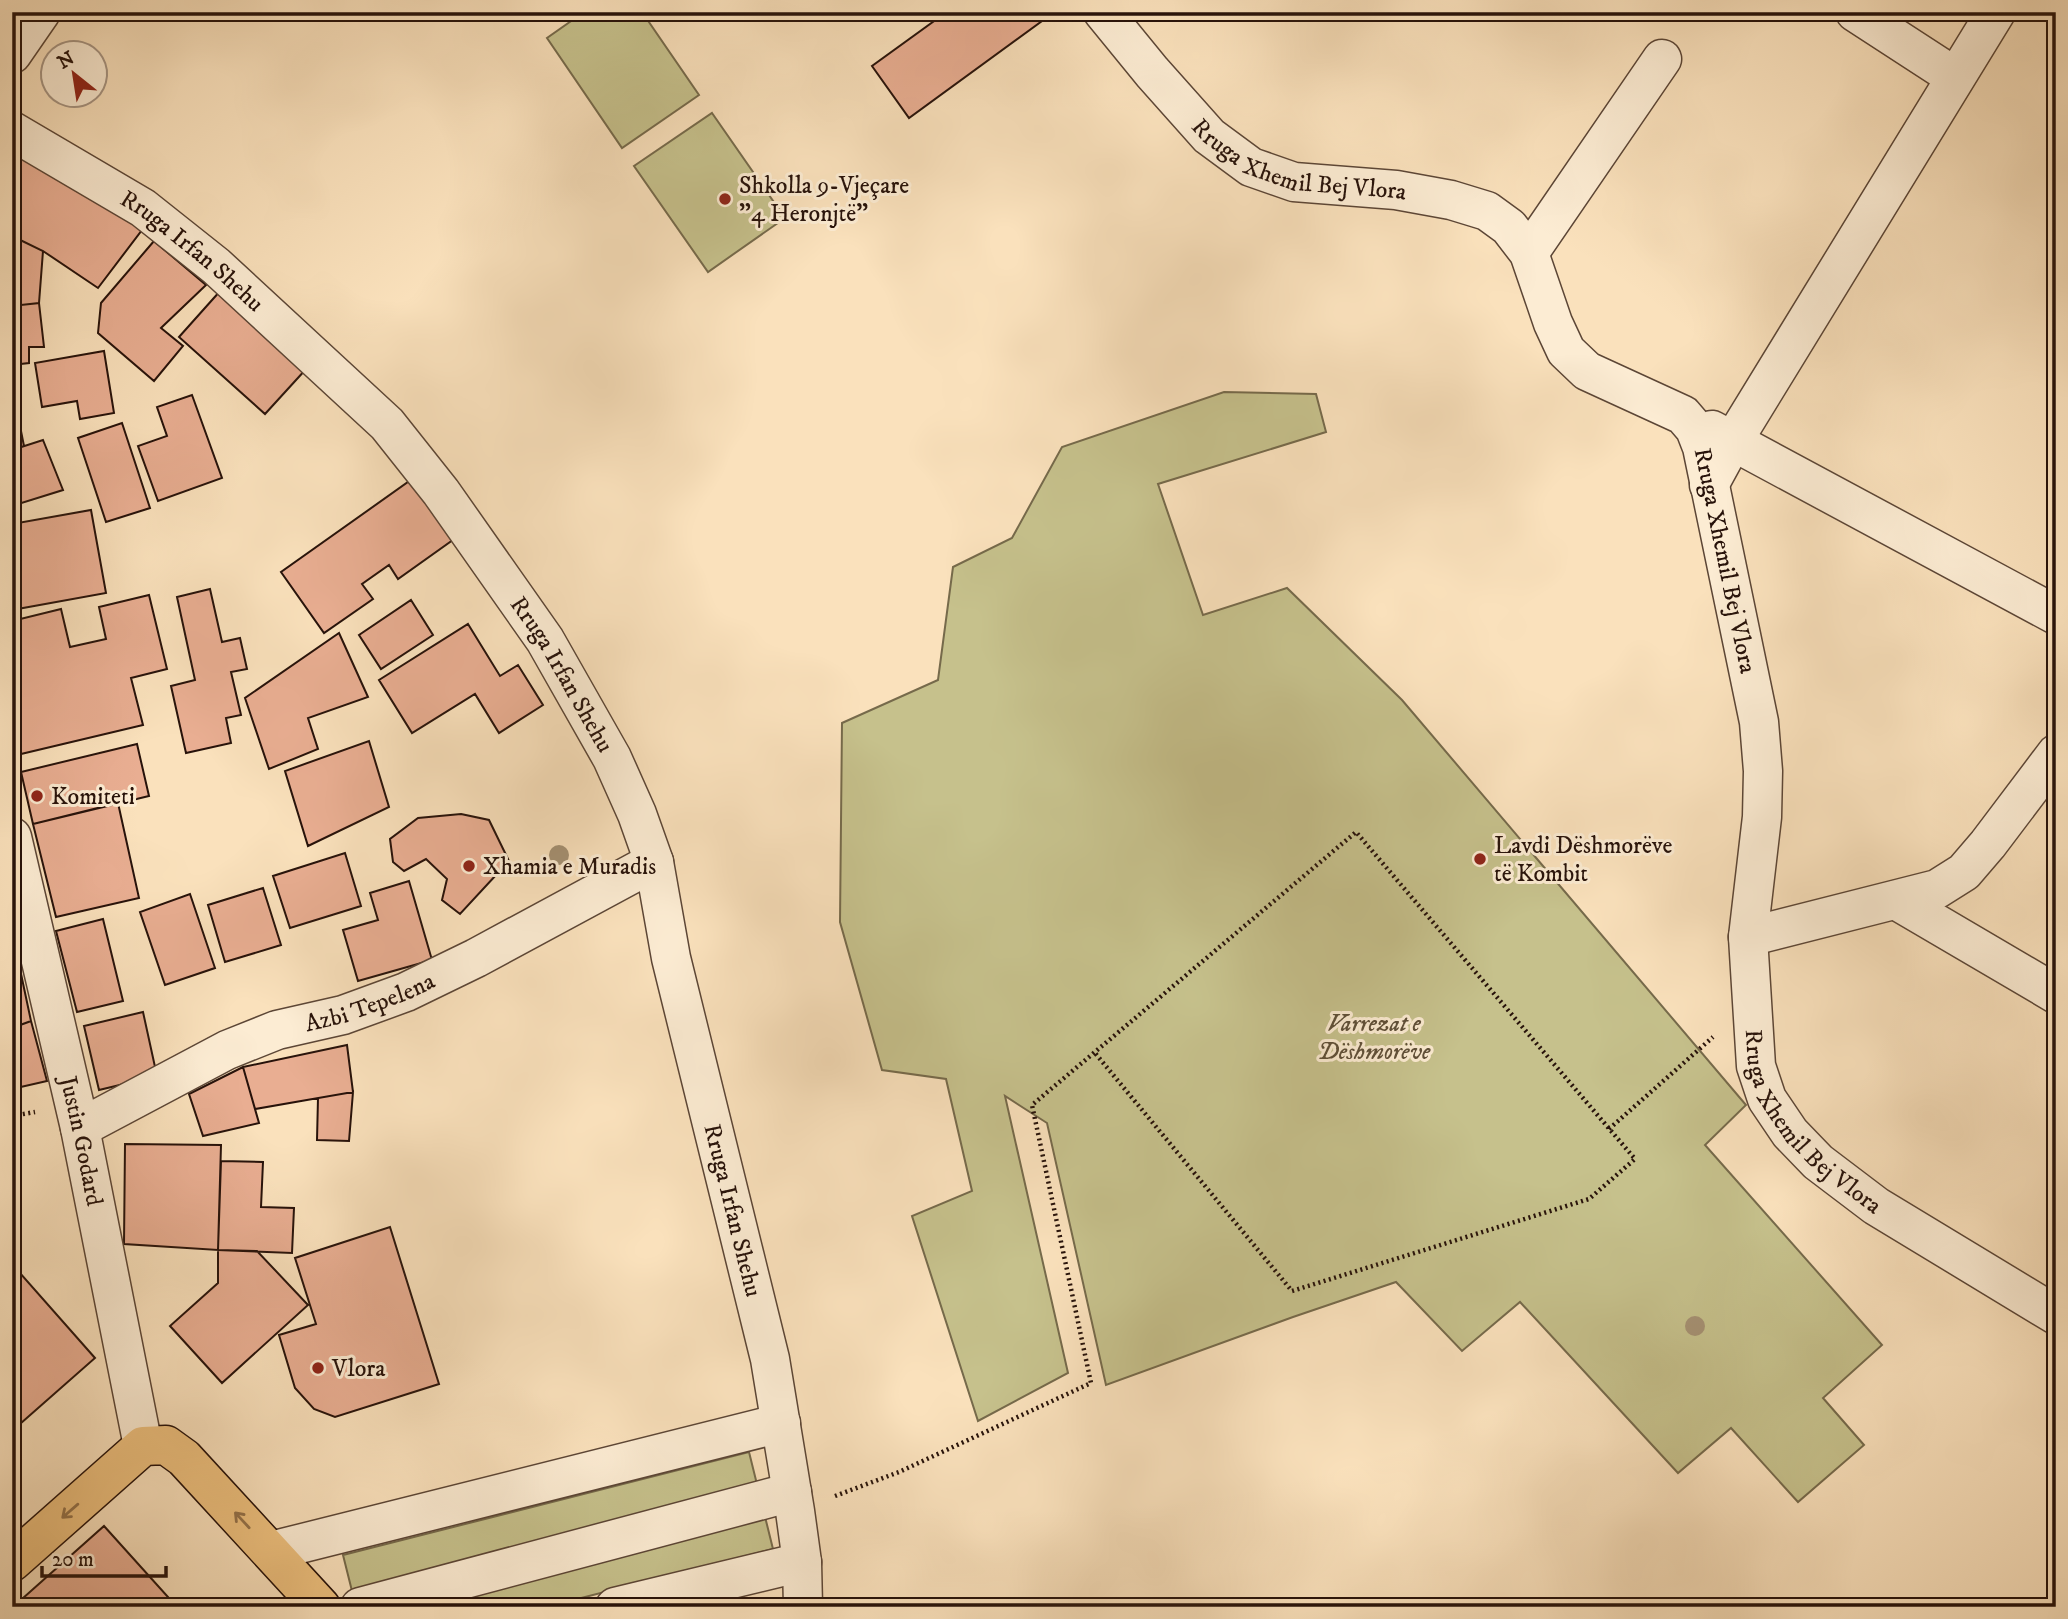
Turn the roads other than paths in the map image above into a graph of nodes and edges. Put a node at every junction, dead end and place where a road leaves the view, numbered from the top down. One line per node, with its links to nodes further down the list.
1 (41, 12): 5 (street)
2 (1103, 12): 9 (street, Rruga Xhemil Bej Vlora)
3 (1855, 12): 7 (street)
4 (1996, 12): 7 (street)
5 (12, 54)
6 (1662, 59): 9 (street)
7 (1955, 76): 11 (street)
8 (12, 131): 16 (street, Rruga Irfan Shehu)
9 (1529, 253): 10 (street, Rruga Xhemil Bej Vlora)
10 (1684, 415): 11 (street); 12 (street, Rruga Xhemil Bej Vlora)
11 (1733, 441): 12 (street); 13 (street)
12 (1709, 485): 18 (street, Rruga Xhemil Bej Vlora)
13 (2056, 615)
14 (2056, 754): 17 (street)
15 (12, 837): 20 (street, Justin Godard)
16 (654, 862): 20 (street, Azbi Tepelena); 22 (street, Rruga Irfan Shehu)
17 (1896, 900): 18 (street); 19 (street)
18 (1748, 937): 21 (street, Rruga Xhemil Bej Vlora)
19 (2056, 994)
20 (79, 1128): 23 (street, Justin Godard)
21 (2056, 1315)
22 (781, 1423): 24 (street, Rruga Irfan Shehu); 25 (street)
23 (144, 1446): 25 (main road, one-way to 23); 26 (main road, one-way to 26)
24 (793, 1502): 27 (street, Rruga Irfan Shehu); 29 (street)
25 (271, 1551): 28 (main road)
26 (12, 1562)
27 (802, 1562): 30 (street); 31 (street, Rruga Irfan Shehu)
28 (321, 1607)
29 (360, 1607)
30 (615, 1607)
31 (803, 1607)

